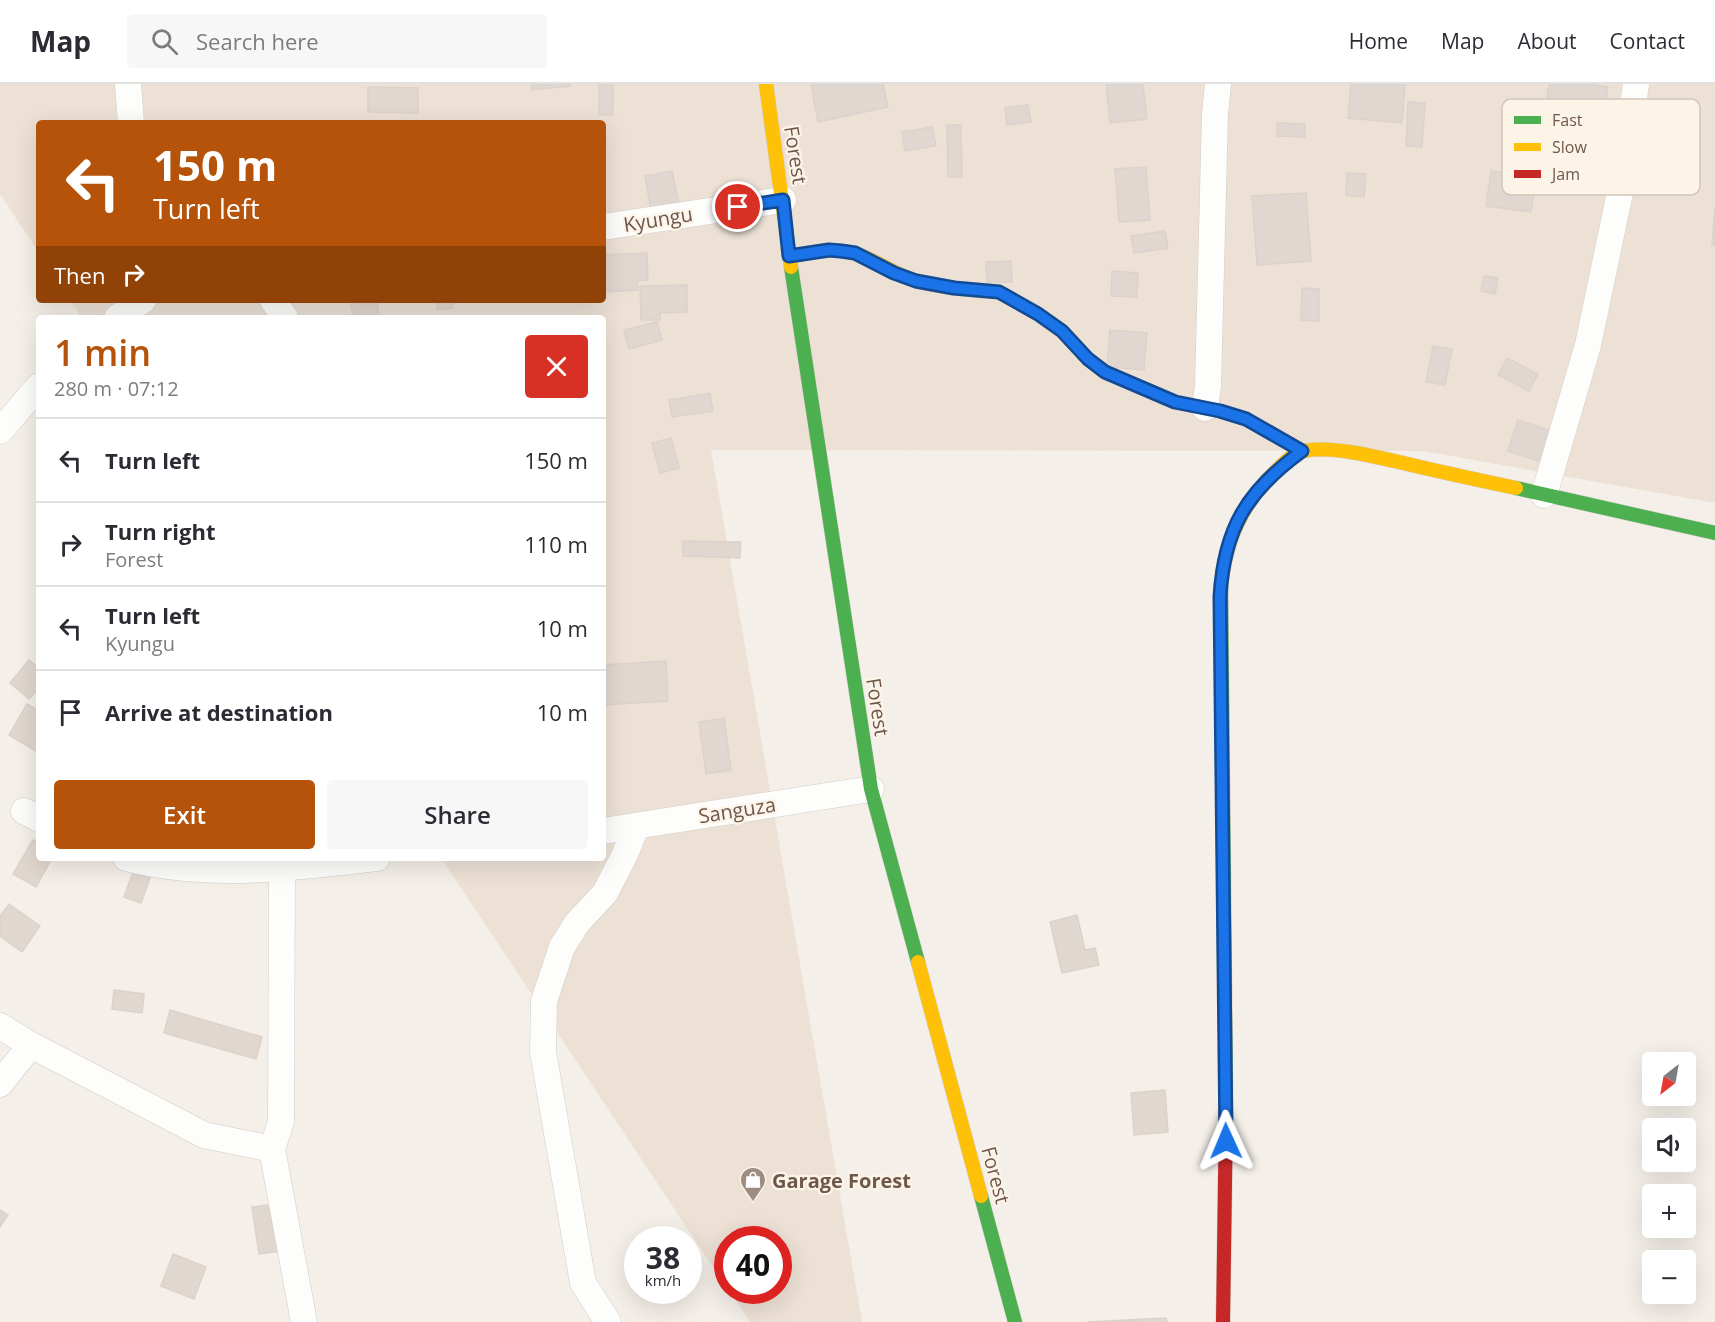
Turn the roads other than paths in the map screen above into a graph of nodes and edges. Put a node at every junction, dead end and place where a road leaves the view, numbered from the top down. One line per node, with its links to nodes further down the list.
1 (128, 84): 6 (street)
2 (766, 84): 8 (street, Forest)
3 (1218, 84): 14 (street)
4 (1636, 84): 5 (street)
5 (1634, 99)
6 (131, 120)
7 (1619, 195): 17 (street)
8 (783, 200): 9 (street, Kyungu); 10 (street, Forest)
9 (606, 227)
10 (789, 256): 14 (street); 19 (street, Forest)
11 (138, 303): 12 (street)
12 (121, 315)
13 (36, 389): 15 (street)
14 (1205, 408): 16 (street)
15 (0, 431)
16 (1302, 451): 17 (street); 33 (street)
17 (1544, 495): 18 (street)
18 (1715, 533)
19 (871, 789): 20 (street, Sanguza); 32 (street, Forest)
20 (636, 827): 21 (street, Sanguza); 31 (street)
21 (606, 831)
22 (138, 861): 24 (street)
23 (351, 861): 25 (street)
24 (228, 863): 25 (street)
25 (282, 869): 29 (street)
26 (0, 1026): 27 (street)
27 (31, 1045): 28 (street); 29 (street)
28 (0, 1084)
29 (272, 1149): 30 (street)
30 (304, 1322)
31 (608, 1322)
32 (1015, 1322)
33 (1223, 1322)

